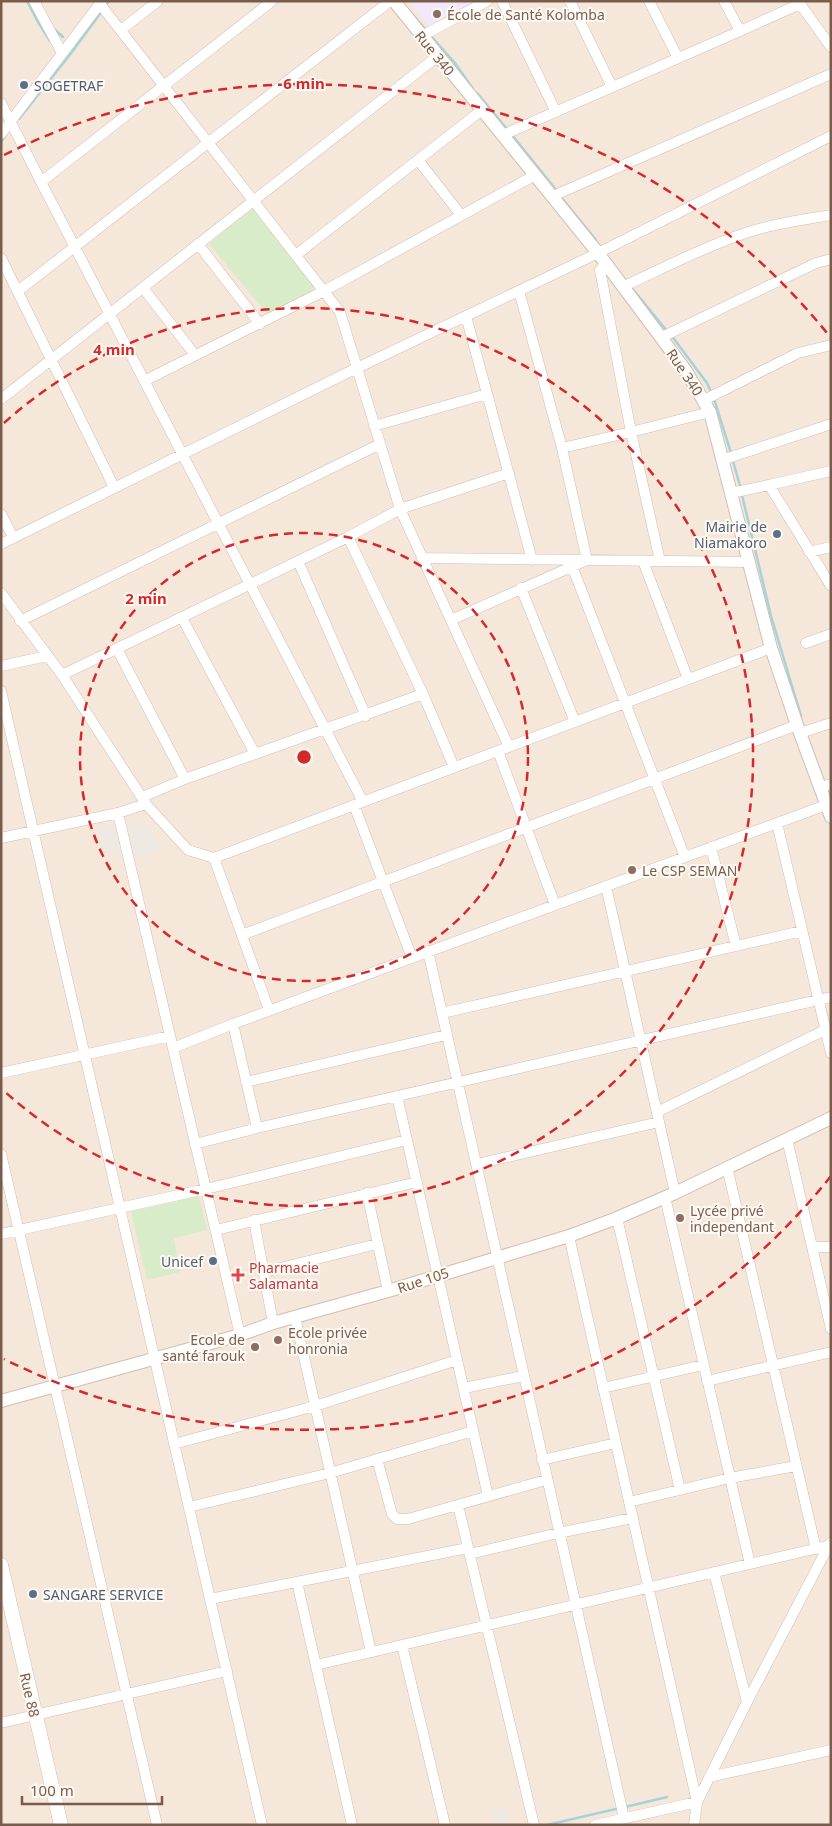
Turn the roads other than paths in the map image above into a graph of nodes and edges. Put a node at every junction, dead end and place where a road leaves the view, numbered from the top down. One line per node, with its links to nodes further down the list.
1 (34, 1): 16 (street)
2 (158, 1): 12 (street)
3 (272, 1): 20 (street)
4 (392, 1): 14 (street, Rue 340); 29 (street)
5 (487, 1): 14 (street)
6 (502, 1): 24 (street)
7 (570, 1): 21 (street)
8 (650, 1): 18 (street)
9 (724, 1): 13 (street)
10 (799, 2): 13 (street); 15 (street)
11 (101, 3): 12 (street); 16 (street)
12 (121, 30): 20 (street)
13 (740, 31): 18 (street)
14 (422, 36): 17 (street, Rue 340)
15 (831, 47)
16 (62, 53): 25 (street)
17 (438, 56): 23 (street, Rue 340); 34 (street)
18 (678, 58): 21 (street)
19 (831, 74): 33 (street)
20 (164, 86): 29 (street); 32 (street)
21 (612, 87): 24 (street)
22 (1, 103): 25 (street)
23 (482, 110): 27 (street, Rue 340); 30 (street)
24 (556, 112): 27 (street)
25 (10, 122): 26 (street); 32 (street)
26 (1, 134)
27 (503, 135): 31 (street, Rue 340)
28 (831, 136): 40 (street)
29 (209, 143): 34 (street); 38 (street)
30 (418, 160): 35 (street); 39 (street)
31 (535, 175): 33 (street, Rue 340); 35 (street)
32 (41, 182): 38 (street)
33 (552, 196): 40 (street, Rue 340)
34 (254, 200): 37 (street); 39 (street)
35 (462, 215): 46 (street)
36 (831, 215): 43 (street)
37 (198, 244): 44 (street); 50 (street)
38 (75, 248): 45 (street); 48 (street)
39 (296, 256): 46 (street)
40 (602, 258): 43 (street, Rue 340); 47 (street); 63 (street)
41 (831, 259): 51 (street)
42 (2, 261): 45 (street)
43 (624, 286): 51 (street, Rue 340)
44 (143, 288): 48 (street); 53 (street)
45 (18, 291): 54 (street)
46 (324, 291): 50 (street); 55 (street)
47 (519, 291): 49 (street); 65 (street)
48 (109, 313): 54 (street); 56 (street)
49 (466, 316): 55 (street); 57 (street)
50 (260, 324): 53 (street)
51 (662, 337): 59 (street, Rue 340)
52 (831, 345): 59 (street)
53 (195, 355): 56 (street)
54 (50, 360): 58 (street); 71 (street)
55 (356, 368): 62 (street); 66 (street)
56 (144, 381): 66 (street)
57 (487, 394): 62 (street); 69 (street)
58 (1, 398)
59 (704, 400): 60 (street, Rue 340)
60 (710, 412): 63 (street); 67 (street, Rue 340)
61 (831, 424): 67 (street)
62 (374, 426): 64 (street)
63 (631, 432): 65 (street); 86 (street)
64 (380, 444): 73 (street); 75 (street)
65 (562, 448): 83 (street)
66 (182, 455): 71 (street); 75 (street)
67 (722, 460): 72 (street, Rue 340)
68 (831, 470): 70 (street)
69 (509, 473): 73 (street); 82 (street)
70 (770, 486): 72 (street); 80 (street)
71 (114, 487): 76 (street)
72 (731, 493): 87 (street, Rue 340)
73 (400, 509): 77 (street); 81 (street)
74 (1, 514): 76 (street)
75 (218, 522): 89 (street); 95 (street)
76 (14, 537): 78 (street)
77 (348, 537): 84 (street); 105 (street)
78 (1, 544)
79 (831, 547): 80 (street)
80 (809, 552): 90 (street)
81 (422, 558): 82 (street); 94 (street)
82 (532, 560): 83 (street)
83 (587, 560): 85 (street); 88 (street)
84 (298, 561): 89 (street); 107 (street)
85 (644, 561): 86 (street); 103 (street)
86 (660, 561): 87 (street)
87 (749, 562): 98 (street, Rue 340)
88 (572, 566): 91 (street); 106 (street)
89 (250, 584): 93 (street); 110 (street)
90 (831, 586)
91 (521, 588): 94 (street); 108 (street)
92 (1, 593): 95 (street)
93 (182, 618): 99 (street); 114 (street)
94 (451, 620): 112 (street)
95 (20, 621): 100 (street)
96 (831, 634): 97 (street)
97 (806, 643)
98 (771, 648): 103 (street); 111 (street, Rue 340)
99 (116, 649): 102 (street); 116 (street)
100 (47, 656): 101 (street); 102 (street)
101 (1, 666)
102 (62, 675): 119 (street)
103 (688, 679): 106 (street)
104 (1, 691): 126 (street)
105 (423, 694): 107 (street); 115 (street)
106 (625, 703): 108 (street); 117 (street)
107 (366, 716): 110 (street)
108 (575, 722): 112 (street)
109 (831, 724): 111 (street)
110 (325, 729): 114 (street); 120 (street)
111 (798, 729): 117 (street); 118 (street, Rue 340)
112 (509, 747): 113 (street)
113 (498, 751): 115 (street); 125 (street)
114 (255, 754): 116 (street)
115 (454, 767): 120 (street)
116 (185, 779): 119 (street)
117 (655, 779): 125 (street); 129 (street)
118 (825, 785): 121 (street, Rue 340)
119 (144, 801): 122 (street); 130 (street)
120 (358, 803): 130 (street); 131 (street)
121 (826, 804): 123 (street, Rue 340); 124 (street)
122 (118, 813): 126 (street); 147 (street)
123 (831, 817)
124 (777, 823): 128 (street); 134 (street)
125 (527, 828): 131 (street); 133 (street)
126 (33, 830): 127 (street); 150 (street)
127 (1, 838)
128 (711, 847): 129 (street); 136 (street)
129 (685, 857): 132 (street)
130 (214, 858): 135 (street)
131 (382, 882): 135 (street); 138 (street)
132 (606, 886): 133 (street); 139 (street)
133 (556, 904): 137 (street)
134 (802, 931): 136 (street); 141 (street)
135 (242, 936): 142 (street)
136 (736, 946): 139 (street)
137 (428, 951): 138 (street); 143 (street)
138 (412, 958): 142 (street)
139 (625, 972): 143 (street); 148 (street)
140 (831, 997): 141 (street)
141 (818, 1000): 145 (street); 148 (street)
142 (269, 1010): 144 (street)
143 (442, 1013): 146 (street)
144 (233, 1024): 149 (street); 153 (street)
145 (824, 1030): 151 (street); 156 (street)
146 (446, 1035): 153 (street); 154 (street)
147 (170, 1036): 149 (street); 150 (street)
148 (641, 1041): 154 (street); 156 (street)
149 (173, 1048): 161 (street)
150 (84, 1053): 152 (street); 169 (street)
151 (831, 1053)
152 (1, 1073)
153 (246, 1082): 158 (street)
154 (458, 1082): 155 (street); 163 (street)
155 (397, 1096): 158 (street); 160 (street)
156 (658, 1117): 163 (street); 168 (street)
157 (831, 1118): 159 (street, Rue 105)
158 (257, 1128): 161 (street)
159 (787, 1138): 164 (street, Rue 105); 178 (street)
160 (407, 1140): 165 (street); 166 (street)
161 (196, 1144): 166 (street)
162 (1, 1154): 172 (street)
163 (477, 1164): 179 (street)
164 (727, 1167): 168 (street, Rue 105); 191 (street)
165 (417, 1182): 167 (street); 181 (street)
166 (206, 1189): 169 (street); 173 (street)
167 (367, 1193): 171 (street); 176 (street)
168 (670, 1195): 170 (street, Rue 105); 190 (street)
169 (120, 1207): 172 (street); 188 (street)
170 (617, 1218): 175 (street, Rue 105); 193 (street)
171 (254, 1220): 173 (street); 180 (street)
172 (19, 1230): 174 (street); 195 (street)
173 (216, 1230): 186 (street)
174 (1, 1234)
175 (569, 1236): 179 (street, Rue 105); 197 (street)
176 (378, 1244): 180 (street); 182 (street)
177 (831, 1246): 178 (street)
178 (812, 1248): 185 (street)
179 (498, 1257): 181 (street, Rue 105); 192 (street)
180 (264, 1272): 184 (street)
181 (438, 1275): 182 (street, Rue 105); 189 (street)
182 (388, 1291): 183 (street, Rue 105)
183 (295, 1317): 184 (street, Rue 105); 199 (street)
184 (273, 1323): 186 (street, Rue 105)
185 (831, 1329)
186 (240, 1335): 188 (street, Rue 105)
187 (831, 1352): 191 (street)
188 (155, 1358): 195 (street, Rue 105); 202 (street)
189 (457, 1360): 196 (street); 199 (street)
190 (703, 1365): 193 (street); 194 (street)
191 (774, 1365): 194 (street); 205 (street)
192 (522, 1376): 196 (street); 204 (street)
193 (654, 1376): 197 (street); 209 (street)
194 (707, 1380): 207 (street)
195 (55, 1386): 198 (street, Rue 105); 232 (street)
196 (464, 1388): 200 (street)
197 (603, 1388): 201 (street)
198 (1, 1401)
199 (315, 1406): 202 (street); 206 (street)
200 (474, 1431): 203 (street); 210 (street)
201 (616, 1443): 204 (street); 211 (street)
202 (174, 1444): 213 (street)
203 (377, 1459): 206 (street); 212 (street)
204 (542, 1460): 208 (street)
205 (796, 1466): 207 (street); 217 (street)
206 (330, 1473): 213 (street); 221 (street)
207 (730, 1478): 209 (street); 219 (street)
208 (546, 1480): 210 (street); 215 (street)
209 (680, 1490): 211 (street)
210 (488, 1496): 212 (street)
211 (629, 1502): 214 (street)
212 (458, 1505): 218 (street)
213 (189, 1507): 225 (street)
214 (633, 1518): 215 (street); 224 (street)
215 (558, 1533): 218 (street); 226 (street)
216 (829, 1544): 217 (street); 233 (street)
217 (816, 1549): 219 (street)
218 (469, 1551): 221 (street); 227 (street)
219 (750, 1564): 222 (street)
220 (1, 1565): 234 (main road, Rue 88)
221 (353, 1571): 223 (street); 229 (street)
222 (714, 1572): 224 (street); 233 (street)
223 (297, 1582): 225 (street); 230 (street)
224 (649, 1588): 226 (street); 238 (street)
225 (210, 1599): 231 (street)
226 (575, 1605): 227 (street); 239 (street)
227 (487, 1625): 228 (street); 240 (street)
228 (402, 1645): 229 (street); 246 (street)
229 (371, 1652): 230 (street)
230 (316, 1665): 245 (street)
231 (227, 1671): 232 (street); 244 (street)
232 (126, 1694): 234 (street); 243 (street)
233 (747, 1702): 237 (street)
234 (35, 1715): 235 (street); 242 (main road, Rue 88)
235 (1, 1722)
236 (831, 1750): 237 (street)
237 (709, 1777): 238 (street)
238 (697, 1802): 239 (street); 247 (street)
239 (624, 1818): 241 (street)
240 (533, 1822)
241 (598, 1824)
242 (61, 1825)
243 (156, 1825)
244 (262, 1825)
245 (352, 1825)
246 (446, 1825)
247 (694, 1825)

